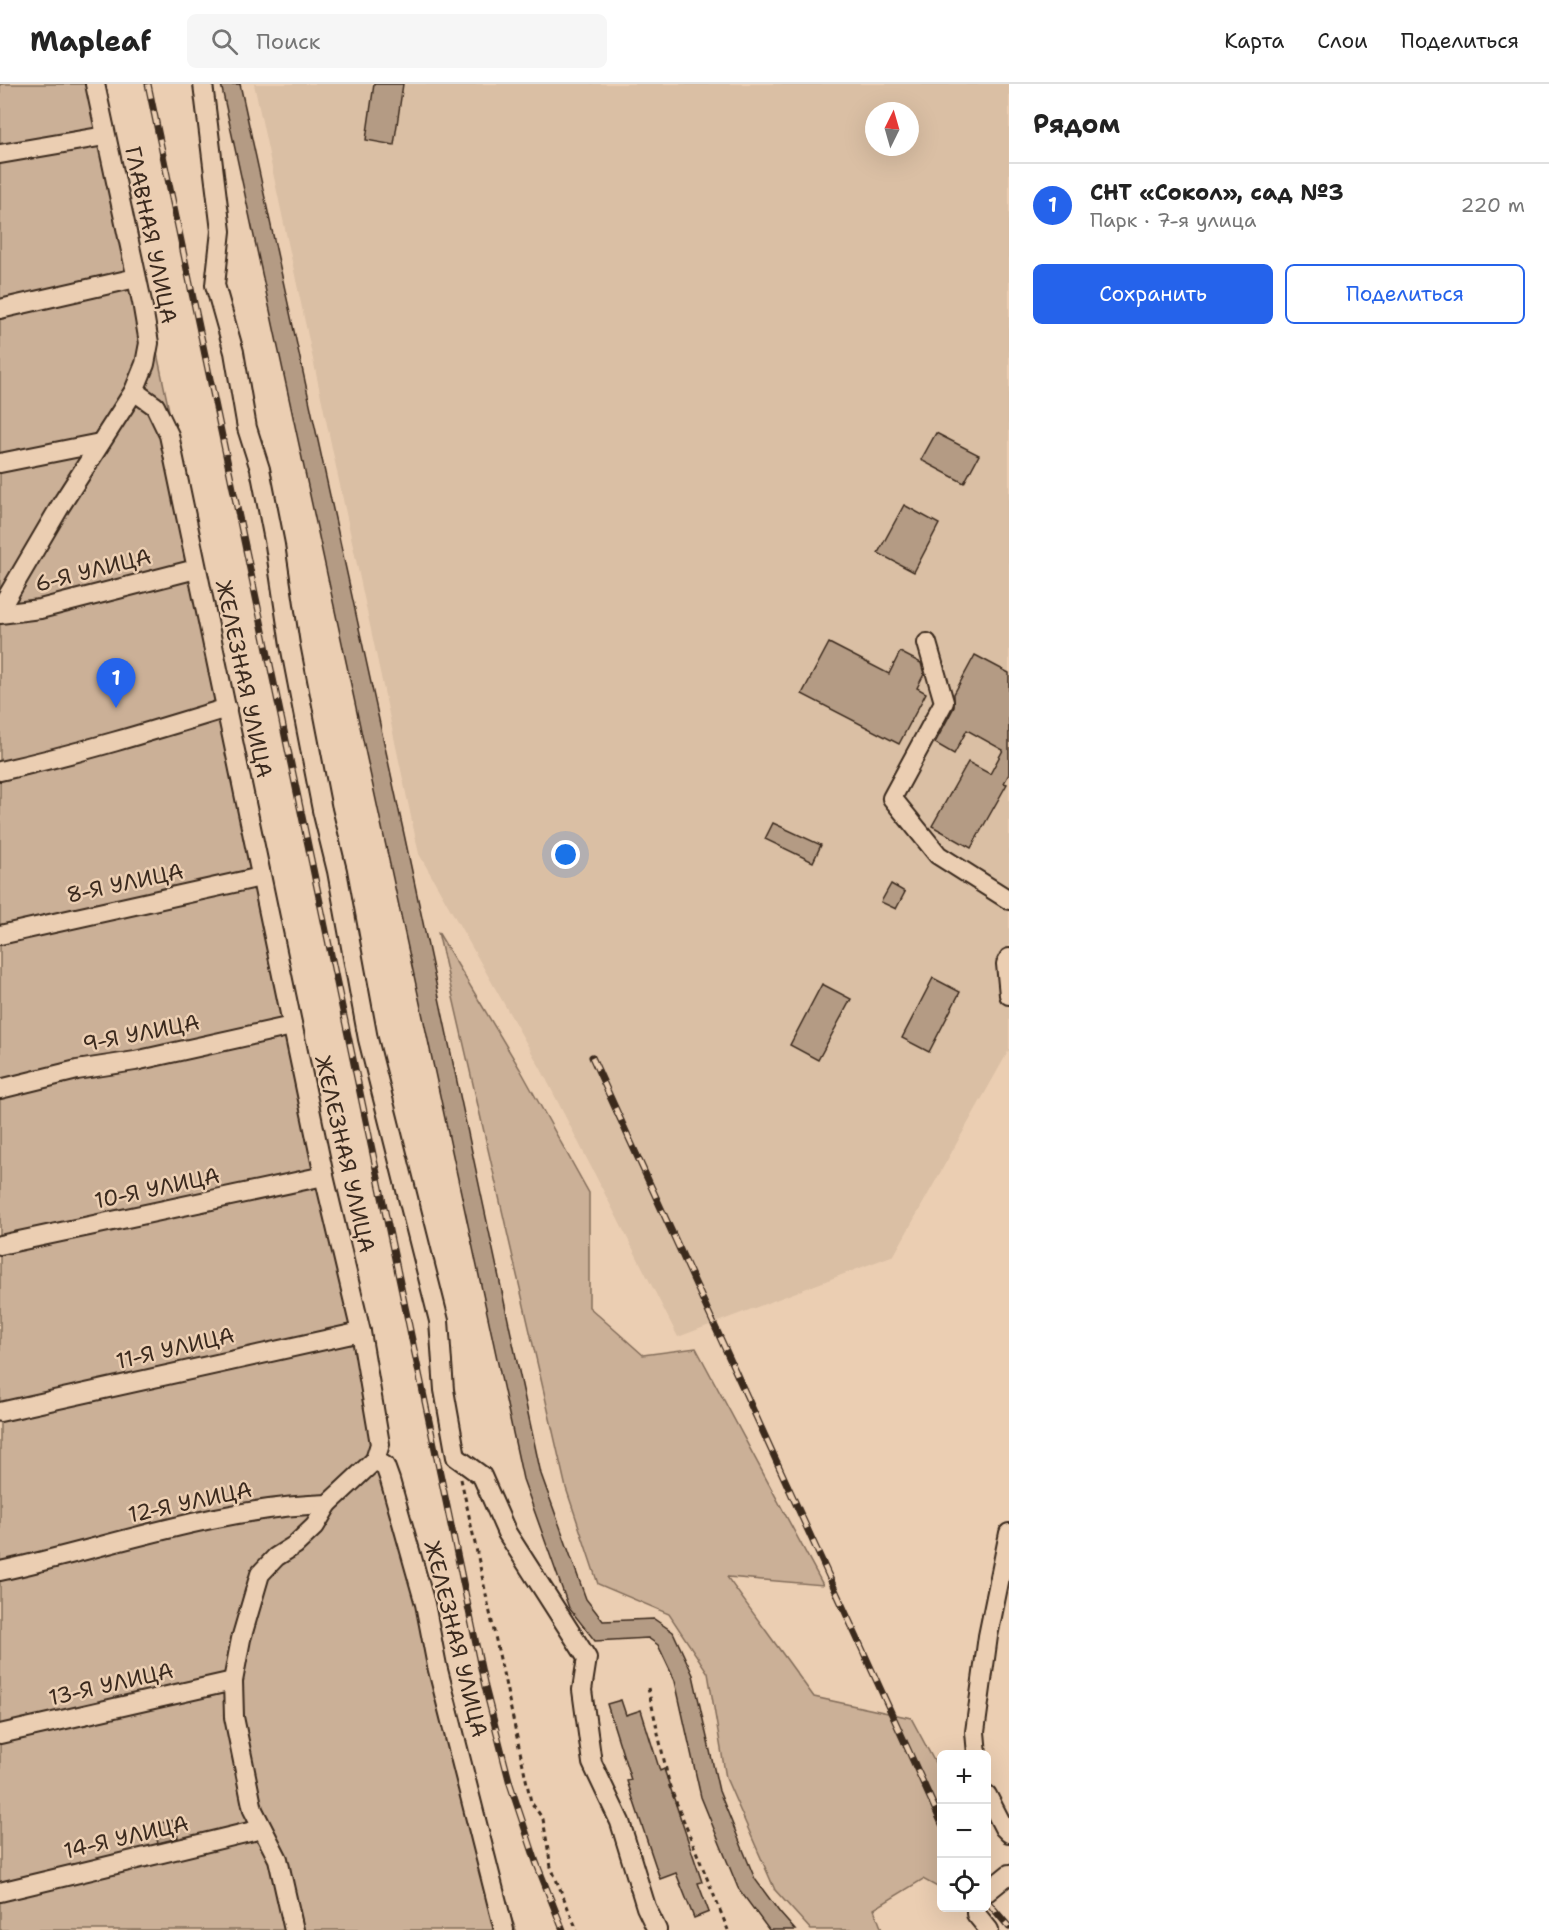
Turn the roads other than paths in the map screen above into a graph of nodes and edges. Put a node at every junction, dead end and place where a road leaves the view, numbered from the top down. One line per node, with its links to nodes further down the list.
1 (95, 84): 3 (street, ГЛАВНАЯ УЛИЦА)
2 (203, 84): 42 (street)
3 (105, 136): 4 (street); 5 (street, ГЛАВНАЯ УЛИЦА)
4 (0, 154)
5 (136, 278): 6 (street); 7 (street, ГЛАВНАЯ УЛИЦА)
6 (0, 309)
7 (134, 391): 8 (street, ГЛАВНАЯ УЛИЦА); 10 (street, ЖЕЛЕЗНАЯ УЛИЦА)
8 (100, 442): 9 (street); 11 (street, ГЛАВНАЯ УЛИЦА)
9 (0, 463)
10 (196, 569): 11 (street, 6-Я УЛИЦА); 13 (street, ЖЕЛЕЗНАЯ УЛИЦА)
11 (0, 612)
12 (927, 643): 16 (street)
13 (227, 708): 14 (street); 15 (street, ЖЕЛЕЗНАЯ УЛИЦА)
14 (0, 771)
15 (261, 878): 17 (street, 8-Я УЛИЦА); 20 (street, ЖЕЛЕЗНАЯ УЛИЦА)
16 (1009, 900)
17 (0, 935)
18 (1009, 958): 19 (street)
19 (1009, 995)
20 (292, 1026): 21 (street, 9-Я УЛИЦА); 22 (street, ЖЕЛЕЗНАЯ УЛИЦА)
21 (0, 1089)
22 (324, 1176): 23 (street, 10-Я УЛИЦА); 24 (street, ЖЕЛЕЗНАЯ УЛИЦА)
23 (0, 1245)
24 (361, 1332): 25 (street, 11-Я УЛИЦА); 26 (street, ЖЕЛЕЗНАЯ УЛИЦА)
25 (0, 1412)
26 (375, 1460): 27 (street); 41 (street, ЖЕЛЕЗНАЯ УЛИЦА)
27 (328, 1504): 29 (street, 12-Я УЛИЦА); 30 (street)
28 (1009, 1533): 32 (street)
29 (0, 1571)
30 (233, 1681): 31 (street, 13-Я УЛИЦА); 34 (street)
31 (0, 1734)
32 (977, 1750)
33 (991, 1803): 35 (street)
34 (262, 1829): 38 (street, 14-Я УЛИЦА); 40 (street)
35 (1009, 1833)
36 (1009, 1874): 37 (street)
37 (991, 1889)
38 (0, 1892)
39 (976, 1912): 43 (street)
40 (294, 1930)
41 (504, 1930)
42 (657, 1930)
43 (989, 1930)

